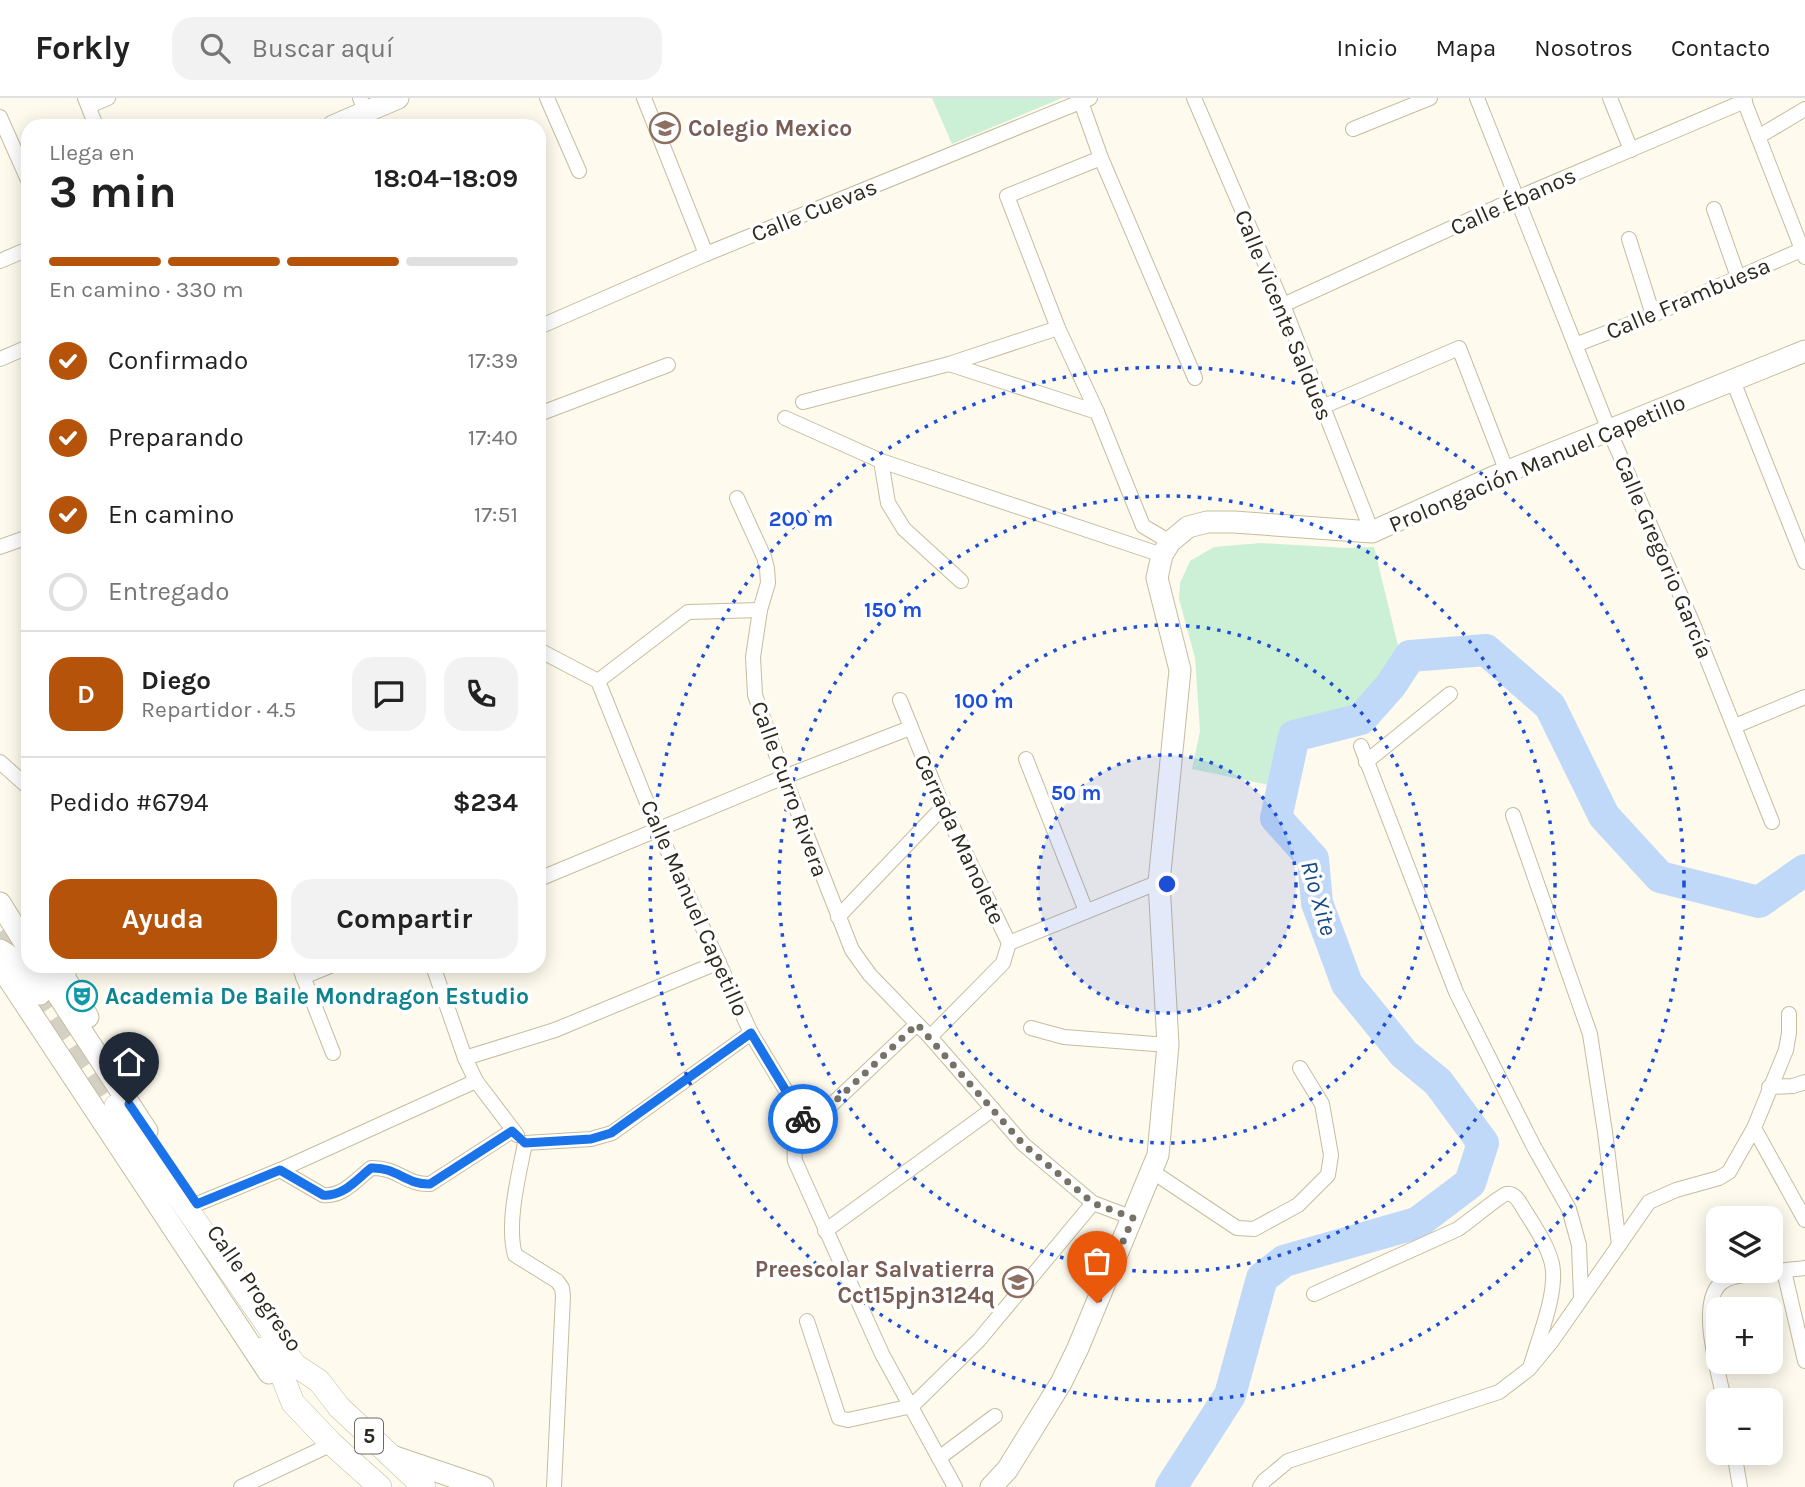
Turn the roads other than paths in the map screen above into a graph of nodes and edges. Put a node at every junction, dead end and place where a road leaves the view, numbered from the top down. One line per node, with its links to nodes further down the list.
1 (108, 98): 11 (street)
2 (398, 98): 13 (street)
3 (547, 98): 21 (street)
4 (644, 98): 26 (street)
5 (1194, 98): 30 (street, Calle Vicente Saldues)
6 (1430, 98): 16 (street)
7 (1477, 98): 22 (street, Calle Gregorio García)
8 (1610, 98): 18 (street)
9 (1744, 99): 17 (street); 18 (street, Calle Ébanos)
10 (1085, 100): 19 (street); 26 (street, Calle Cuevas)
11 (87, 102): 15 (street)
12 (1805, 109): 17 (street)
13 (365, 112)
14 (0, 117): 20 (street)
15 (93, 119)
16 (1353, 129)
17 (1758, 137): 27 (street)
18 (1631, 150): 22 (street, Calle Ébanos)
19 (1101, 158): 33 (street); 40 (street)
20 (21, 164)
21 (579, 171)
22 (1517, 198): 30 (street, Calle Ébanos); 34 (street, Calle Gregorio García)
23 (1714, 209): 29 (street)
24 (1629, 239): 31 (street)
25 (21, 252): 28 (street)
26 (706, 254): 32 (street, Calle Cuevas)
27 (1803, 254): 29 (street, Calle Frambuesa)
28 (0, 261)
29 (1738, 277): 31 (street, Calle Frambuesa)
30 (1283, 305): 43 (street, Calle Vicente Saldues)
31 (1653, 315): 34 (street, Calle Frambuesa)
32 (546, 324)
33 (1058, 328): 38 (street); 45 (street)
34 (1575, 345): 47 (street, Calle Gregorio García)
35 (21, 350): 37 (street)
36 (1805, 351): 41 (street, Prolongación Manuel Capetillo)
37 (0, 359)
38 (949, 364): 42 (street); 45 (street)
39 (668, 365): 44 (street)
40 (1195, 378)
41 (1732, 381): 47 (street, Prolongación Manuel Capetillo); 55 (street)
42 (803, 402)
43 (1322, 407): 49 (street); 51 (street, Calle Vicente Saldues)
44 (546, 411)
45 (1097, 412): 54 (street)
46 (785, 418): 48 (street)
47 (1609, 430): 49 (street, Prolongación Manuel Capetillo); 63 (street, Calle Gregorio García)
48 (881, 461): 54 (street); 56 (street)
49 (1507, 472): 51 (street, Prolongación Manuel Capetillo)
50 (737, 498): 57 (street, Calle Curro Rivera)
51 (1372, 533): 54 (street, Prolongación Manuel Capetillo)
52 (21, 540): 53 (street)
53 (0, 547)
54 (1166, 549): 76 (street)
55 (1805, 562)
56 (961, 581)
57 (760, 610): 59 (street); 69 (street, Calle Curro Rivera)
58 (546, 654): 59 (street)
59 (598, 681): 74 (street, Calle Manuel Capetillo)
60 (1450, 694): 68 (street)
61 (1805, 697): 63 (street)
62 (900, 700): 64 (street, Cerrada Manolete)
63 (1735, 726): 73 (street, Calle Gregorio García)
64 (910, 728): 69 (street); 71 (street, Cerrada Manolete)
65 (1361, 746): 68 (street)
66 (1026, 759): 78 (street)
67 (0, 762): 70 (street)
68 (1366, 762): 123 (street)
69 (784, 777): 74 (street); 79 (street, Calle Curro Rivera)
70 (21, 781)
71 (943, 807): 79 (street, Calle Curro Rivera); 81 (street, Cerrada Manolete)
72 (1513, 815): 119 (street)
73 (1773, 822)
74 (658, 830): 75 (street); 83 (street, Calle Manuel Capetillo)
75 (546, 876)
76 (1159, 882): 78 (street, Cerrada Manolete); 97 (street)
77 (0, 903): 80 (street)
78 (1086, 911): 81 (street, Cerrada Manolete)
79 (838, 917): 92 (street, Calle Curro Rivera)
80 (21, 937)
81 (1009, 943): 96 (street)
82 (0, 950): 85 (street)
83 (719, 962): 95 (street, Calle Manuel Capetillo); 99 (street)
84 (0, 966): 101 (street)
85 (21, 966)
86 (27, 973): 94 (street)
87 (43, 973): 94 (street, Calle Progreso / 5)
88 (65, 973): 100 (street)
89 (301, 973): 98 (street)
90 (435, 973): 99 (street)
91 (1788, 1014): 105 (street)
92 (917, 1024): 96 (street, Calle Curro Rivera); 108 (street)
93 (1031, 1028): 97 (street)
94 (81, 1032): 100 (street, Calle Progreso / 5)
95 (751, 1033): 108 (street, Calle Manuel Capetillo); 111 (street)
96 (930, 1037): 107 (street, Calle Curro Rivera)
97 (1168, 1045): 113 (street)
98 (333, 1053)
99 (465, 1058): 103 (street)
100 (102, 1065): 101 (street); 106 (street); 115 (street, Calle Progreso / 5)
101 (66, 1066): 106 (street)
102 (1300, 1068): 113 (street)
103 (476, 1081): 110 (street); 112 (street)
104 (1805, 1082): 105 (street)
105 (1769, 1087): 109 (street)
106 (106, 1109): 127 (main road); 131 (main road, 5)
107 (993, 1109): 114 (street, Calle Curro Rivera); 118 (street)
108 (808, 1127): 118 (street)
109 (1754, 1128): 117 (street); 119 (street)
110 (512, 1131): 111 (street); 112 (street)
111 (525, 1143): 139 (street)
112 (280, 1170): 115 (street)
113 (1153, 1172): 116 (street)
114 (1093, 1203): 116 (street, Calle Curro Rivera); 129 (street)
115 (197, 1204): 127 (street, Calle Progreso / 5)
116 (1133, 1218): 141 (street)
117 (1805, 1220)
118 (825, 1231): 129 (street)
119 (1619, 1245): 123 (street)
120 (1805, 1268): 121 (street)
121 (1784, 1271): 125 (street); 128 (street)
122 (1314, 1294): 126 (street)
123 (1581, 1297): 126 (street)
124 (807, 1321): 129 (street)
125 (1805, 1361)
126 (1529, 1369): 142 (street)
127 (319, 1381): 132 (main road, Calle Progreso / 5)
128 (1722, 1388)
129 (912, 1406): 133 (street)
130 (995, 1416): 133 (street)
131 (332, 1444): 135 (street); 136 (main road, 5)
132 (387, 1454): 137 (main road, Calle Progreso / 5); 138 (street)
133 (939, 1458): 140 (street)
134 (1736, 1465): 143 (street)
135 (241, 1487)
136 (380, 1487)
137 (424, 1487)
138 (483, 1487)
139 (554, 1487)
140 (955, 1487)
141 (991, 1487)
142 (1260, 1487)
143 (1740, 1487)

